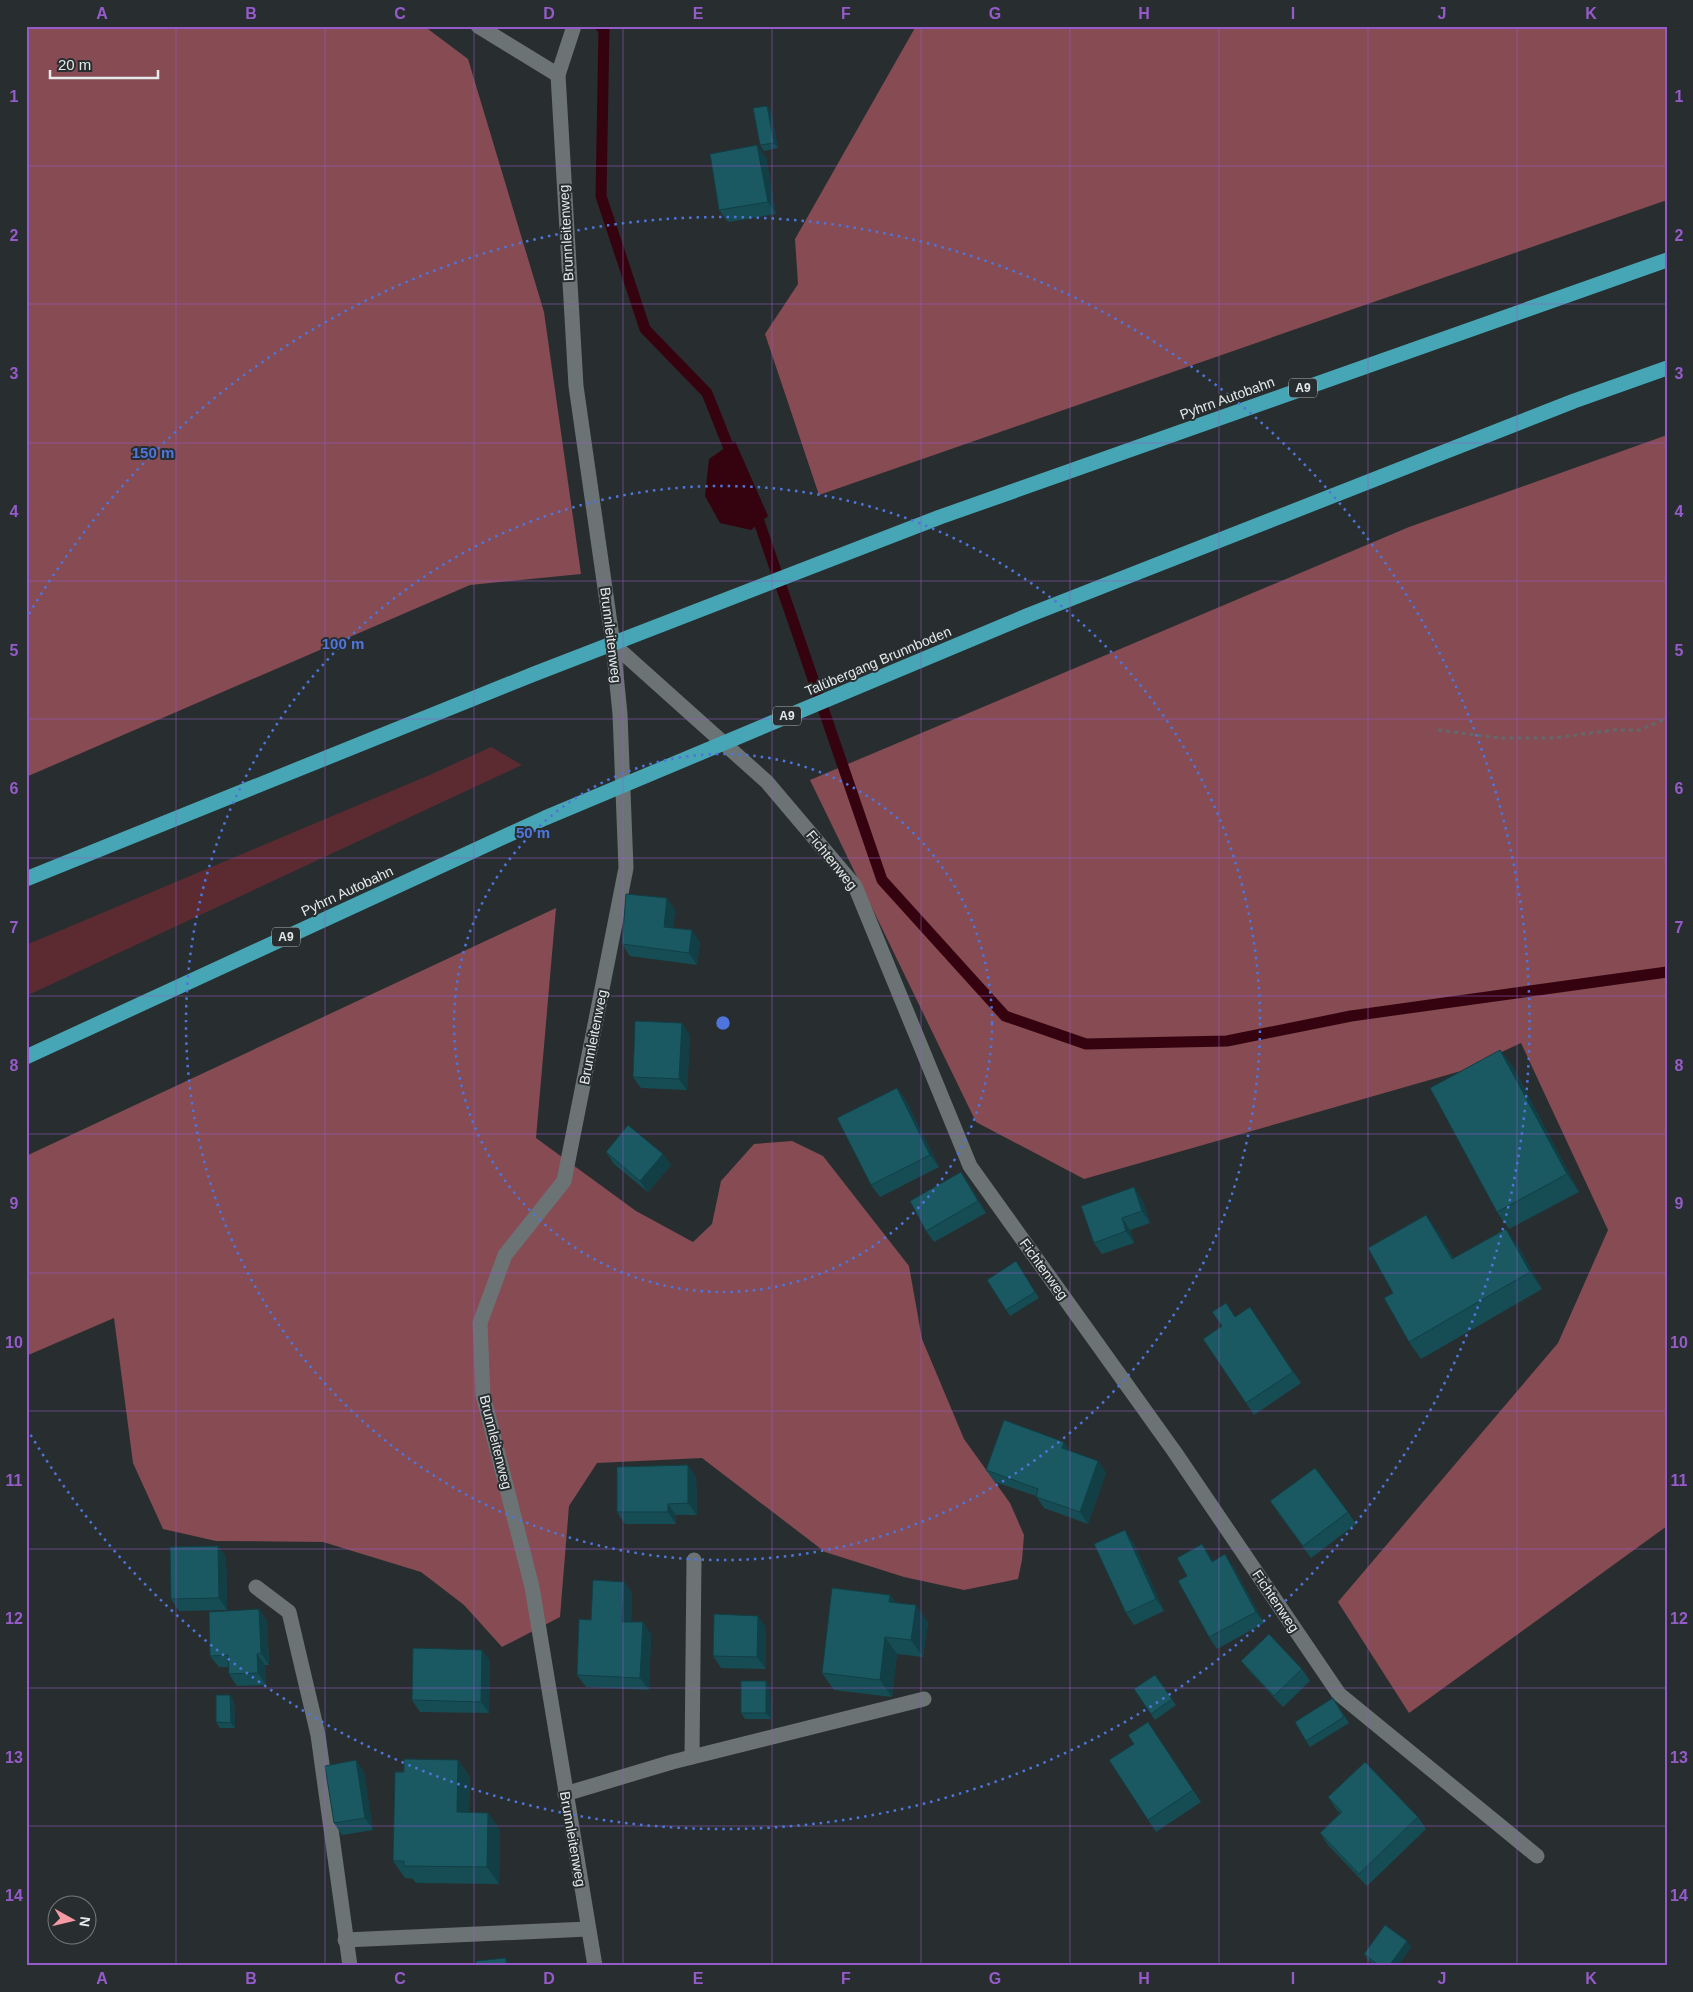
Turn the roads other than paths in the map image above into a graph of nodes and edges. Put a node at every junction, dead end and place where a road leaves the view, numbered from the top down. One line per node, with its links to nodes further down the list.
1 (478, 26): 3 (street)
2 (573, 30): 3 (street, Brunnleitenweg)
3 (558, 75): 6 (street, Brunnleitenweg)
4 (1667, 260): 8 (highway, Pyhrn Autobahn / A9)
5 (1667, 368): 7 (highway, Talübergang Brunnboden / A9)
6 (613, 644): 14 (street, Brunnleitenweg); 15 (street, Fichtenweg)
7 (545, 818): 9 (highway, Pyhrn Autobahn / A9)
8 (26, 879)
9 (26, 1057)
10 (694, 1560): 13 (street)
11 (256, 1587): 17 (street)
12 (924, 1699): 13 (street)
13 (692, 1757): 14 (street)
14 (565, 1794): 16 (street, Brunnleitenweg)
15 (1537, 1856)
16 (588, 1929): 17 (street); 19 (street, Brunnleitenweg)
17 (345, 1940): 18 (street)
18 (350, 1966)
19 (595, 1966)

